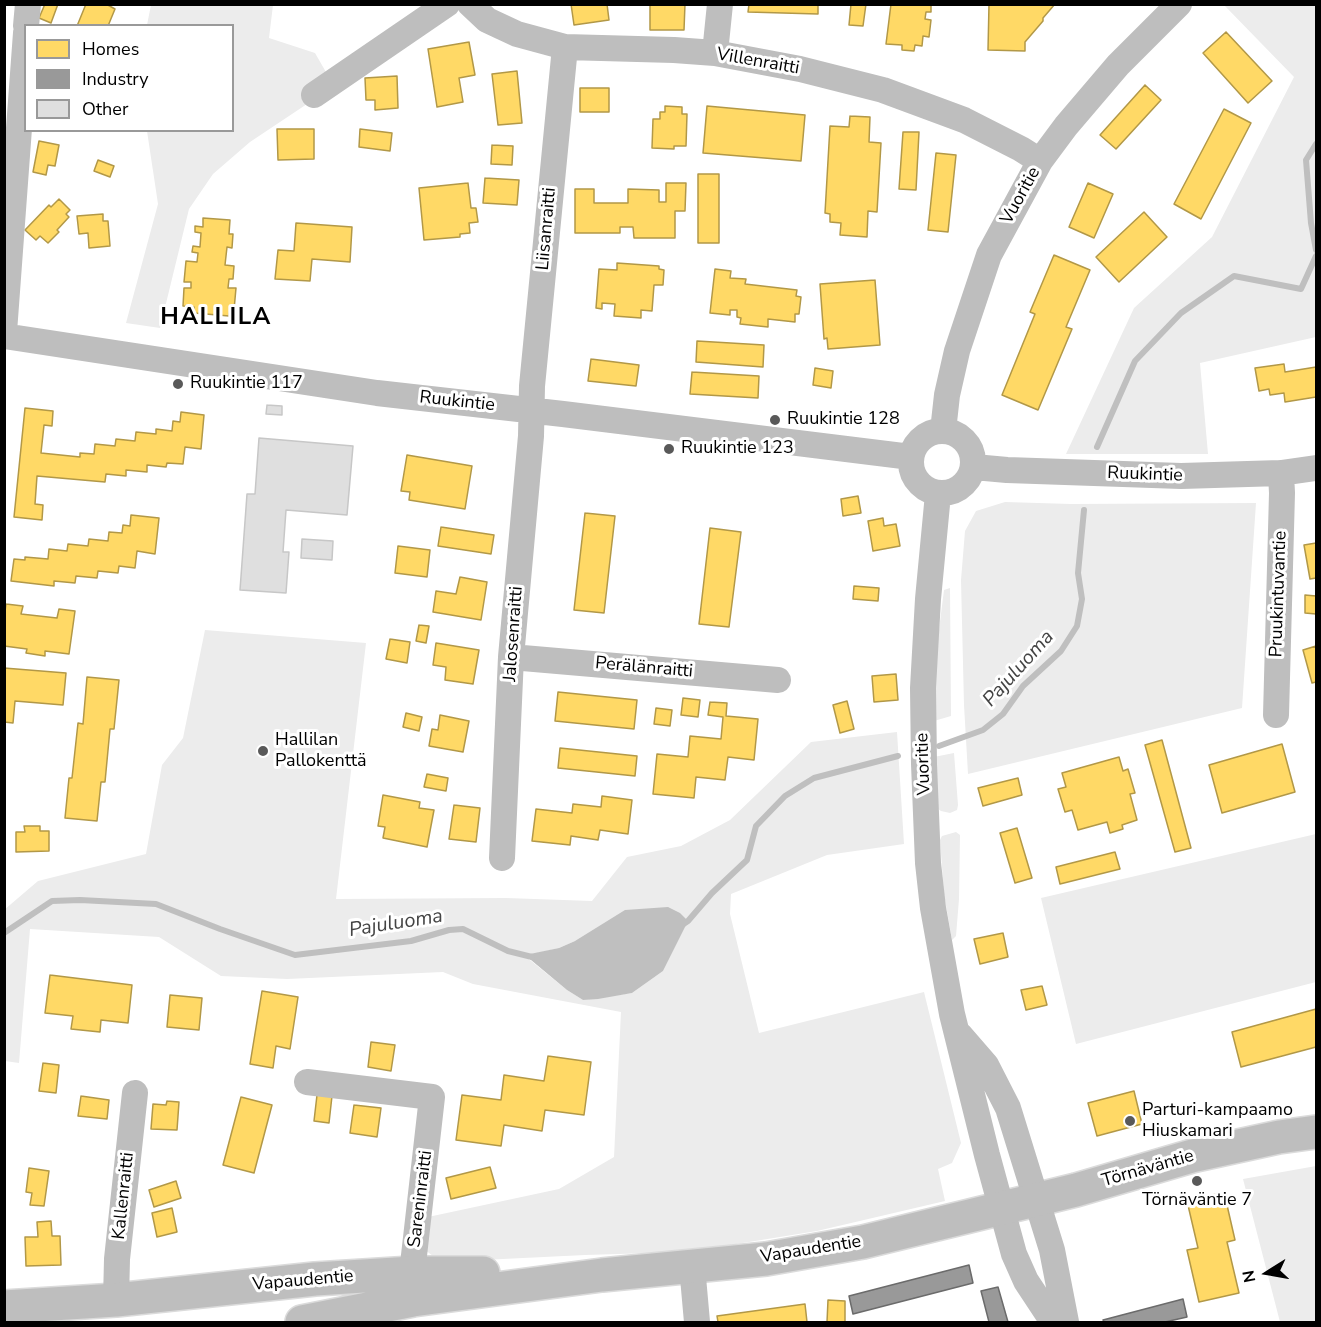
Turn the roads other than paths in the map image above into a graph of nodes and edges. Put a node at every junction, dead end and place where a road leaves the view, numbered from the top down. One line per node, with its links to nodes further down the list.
1 (28, 4): 6 (street)
2 (447, 4): 10 (street)
3 (470, 4): 7 (street, Villenraitti)
4 (720, 4): 8 (street)
5 (1179, 4): 11 (street, Vuoritie)
6 (26, 24)
7 (565, 47): 8 (street, Villenraitti); 13 (street, Liisanraitti)
8 (716, 53): 11 (street, Villenraitti)
9 (24, 60): 12 (street)
10 (314, 95)
11 (1040, 161): 14 (street, Vuoritie)
12 (4, 334): 13 (street, Ruukintie)
13 (532, 411): 15 (street, Ruukintie); 20 (street, Jalosenraitti)
14 (943, 431): 15 (street); 16 (street)
15 (911, 457): 19 (street)
16 (974, 467): 18 (street, Ruukintie); 19 (street)
17 (1317, 468): 18 (street, Ruukintie)
18 (1281, 473): 22 (street, Pruukintuvantie)
19 (938, 494): 24 (street, Vuoritie)
20 (511, 657): 21 (street, Perälänraitti); 23 (street, Jalosenraitti)
21 (778, 680)
22 (1276, 715)
23 (502, 858)
24 (958, 1032): 28 (street, Vuoritie); 28 (street, Vuoritie)
25 (307, 1082): 30 (street, Sareninraitti)
26 (135, 1092): 31 (street, Kallenraitti)
27 (1317, 1132): 28 (main road, Törnäväntie)
28 (1018, 1204): 29 (main road, Vapaudentie); 35 (street); 36 (street)
29 (692, 1266): 30 (main road, Vapaudentie); 34 (street)
30 (413, 1286): 31 (main road, Vapaudentie); 33 (main road, Vapaudentie)
31 (116, 1300): 32 (main road, Vapaudentie)
32 (4, 1307)
33 (302, 1323)
34 (697, 1323)
35 (1053, 1323)
36 (1066, 1323)

